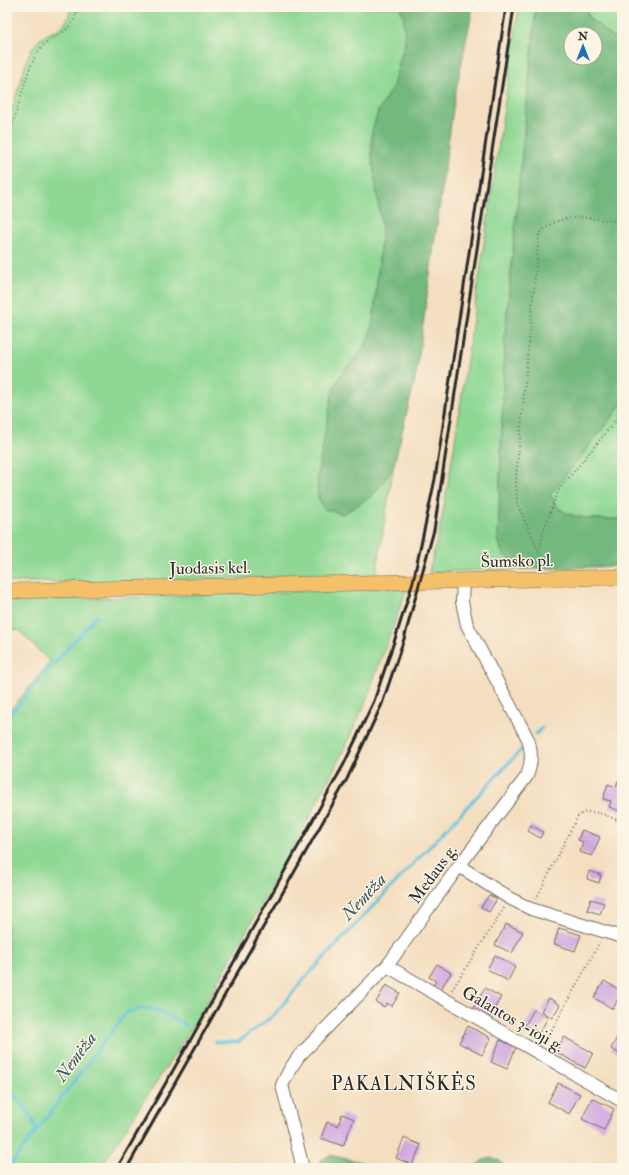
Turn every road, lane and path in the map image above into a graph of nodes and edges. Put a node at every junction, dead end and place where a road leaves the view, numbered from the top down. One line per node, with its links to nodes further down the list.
1 (78, 7): 2 (path)
2 (7, 138)
3 (622, 222): 5 (path)
4 (622, 413): 5 (path)
5 (539, 552): 7 (path)
6 (622, 577): 7 (main road, Šumsko pl.)
7 (540, 579): 8 (main road, Šumsko pl.)
8 (463, 581): 9 (main road, Šumsko pl.); 12 (street, Medaus g.)
9 (413, 582): 10 (main road, Juodasis kel.)
10 (7, 591)
11 (622, 822): 14 (path)
12 (459, 866): 13 (street); 17 (street, Medaus g.)
13 (509, 898): 14 (street); 18 (path)
14 (531, 909): 15 (street)
15 (605, 932): 16 (street); 19 (path)
16 (622, 937)
17 (388, 966): 18 (street, Galantos 3-ioji g.); 21 (street, Medaus g.)
18 (446, 1000): 19 (street, Galantos 3-ioji g.)
19 (539, 1053): 20 (street, Galantos 3-ioji g.)
20 (622, 1101)
21 (302, 1168)

